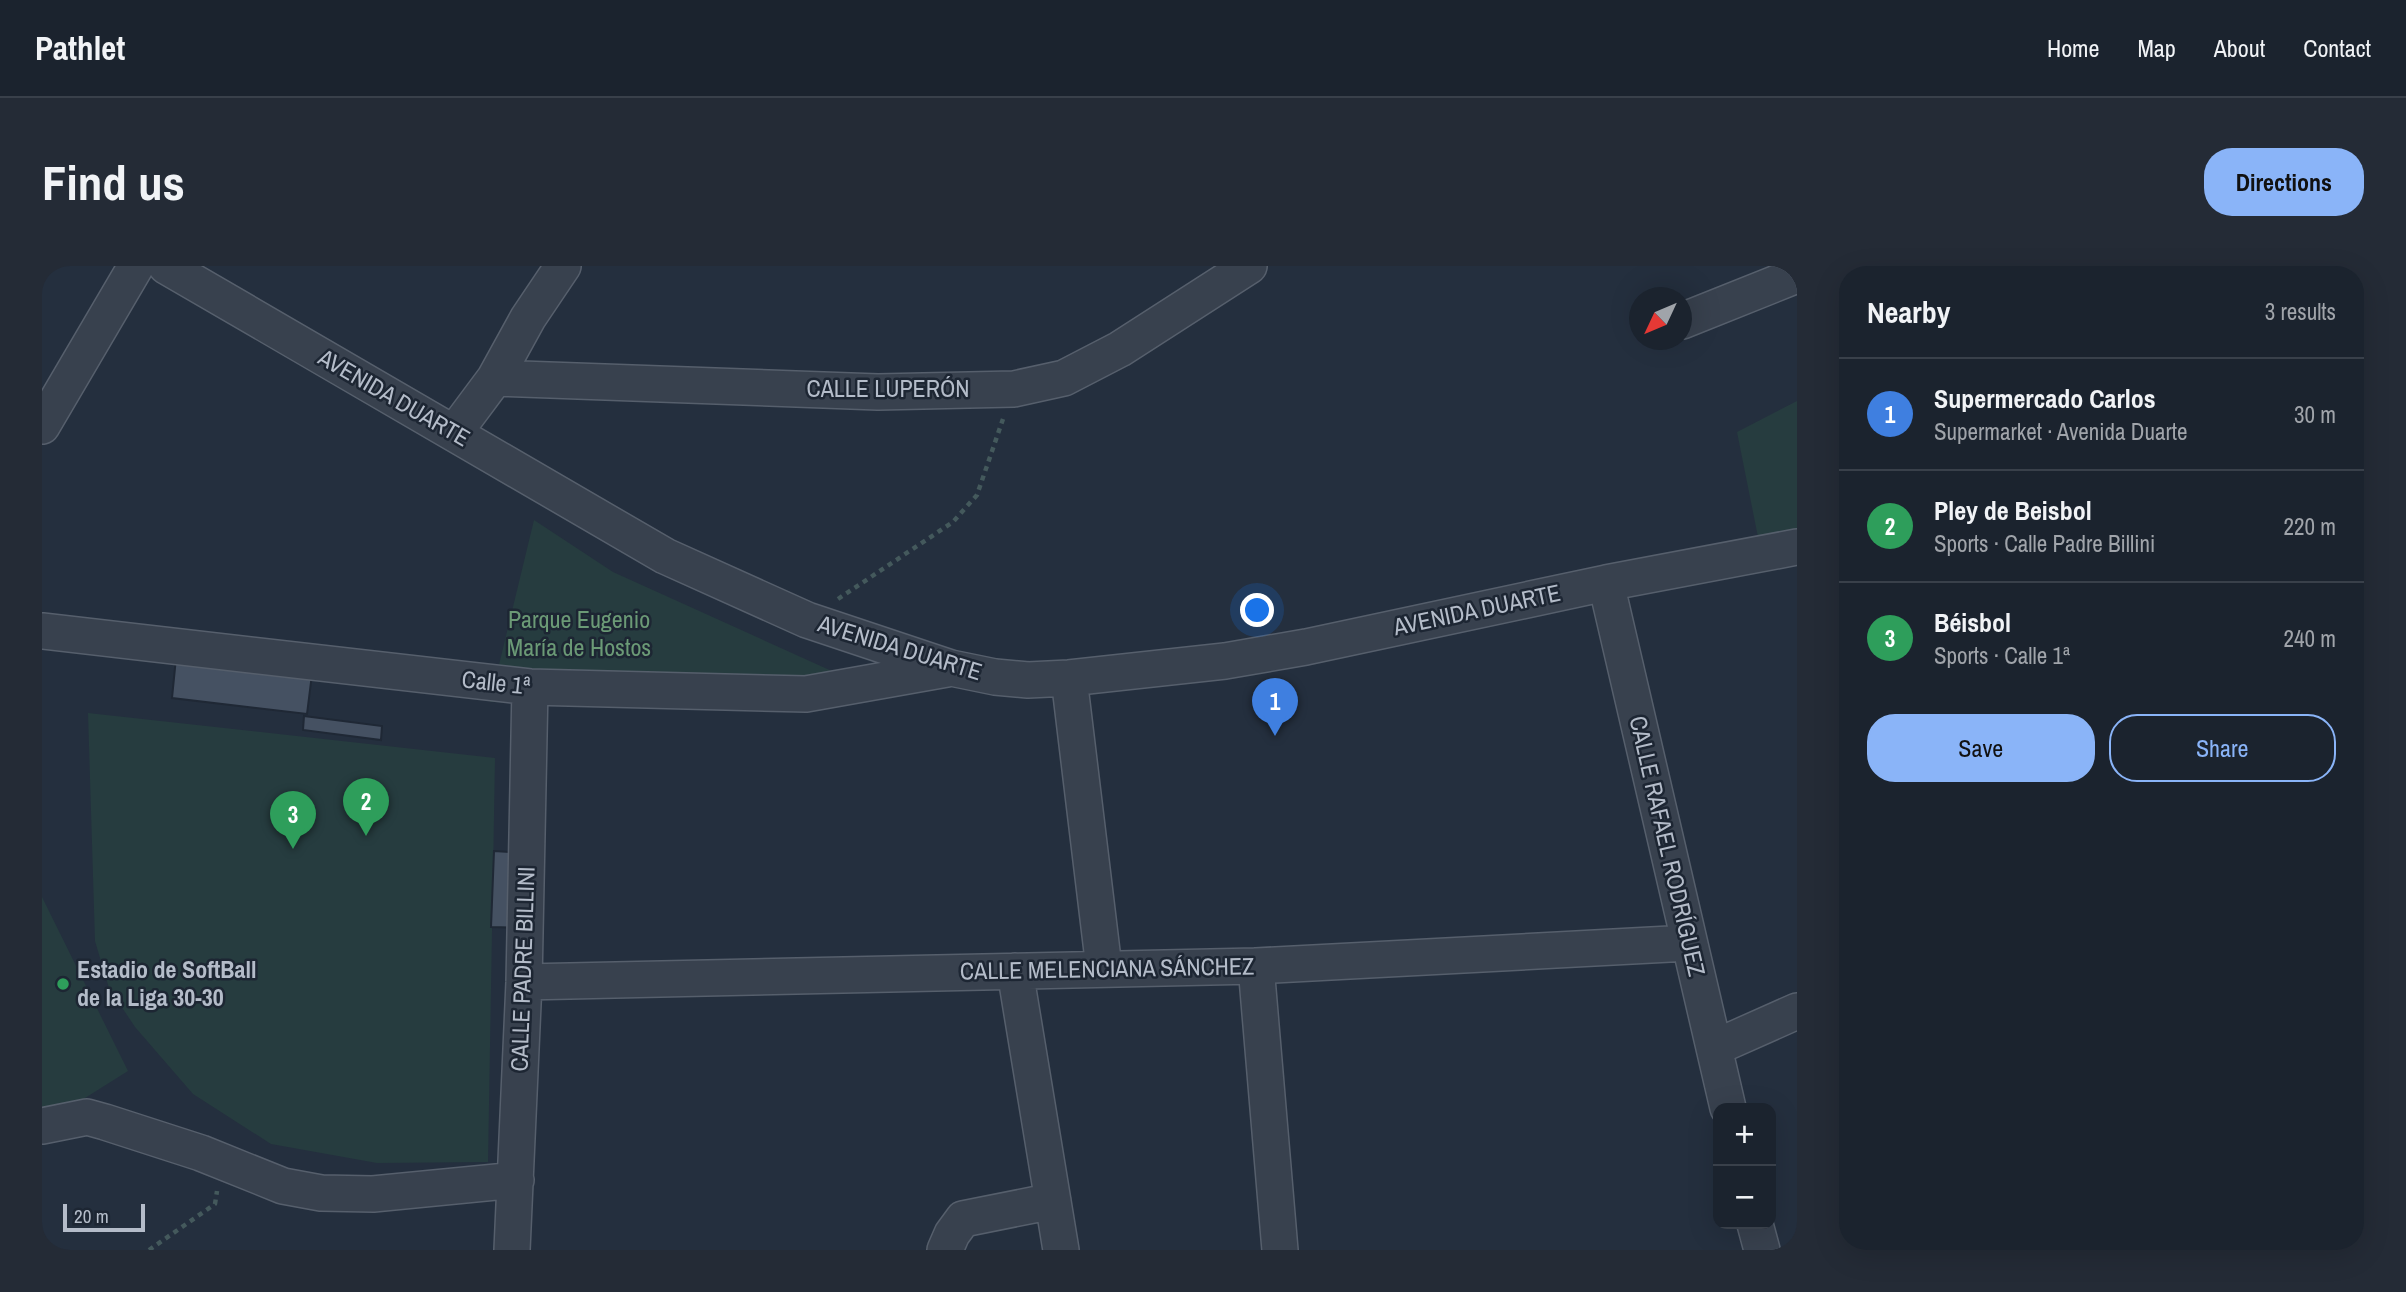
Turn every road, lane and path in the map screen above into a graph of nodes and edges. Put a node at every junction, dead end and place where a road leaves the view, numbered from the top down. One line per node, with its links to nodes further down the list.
1 (136, 266): 9 (street)
2 (166, 266): 10 (street, AVENIDA DUARTE)
3 (563, 266): 7 (street)
4 (1250, 266): 8 (street, CALLE LUPERÓN)
5 (1797, 275): 6 (street)
6 (1692, 317)
7 (495, 378): 8 (street, CALLE LUPERÓN); 10 (street)
8 (1014, 389): 13 (path)
9 (42, 426)
10 (454, 433): 13 (street, AVENIDA DUARTE)
11 (1797, 547): 12 (street, AVENIDA DUARTE)
12 (1606, 583): 16 (street, AVENIDA DUARTE); 18 (street, CALLE RAFAEL RODRÍGUEZ)
13 (807, 620): 15 (street, AVENIDA DUARTE)
14 (42, 631): 17 (street, Calle 1ª)
15 (951, 668): 16 (street, AVENIDA DUARTE); 17 (street, Calle 1ª)
16 (1069, 678): 20 (street)
17 (530, 687): 22 (street, CALLE PADRE BILLINI)
18 (1689, 943): 19 (street, CALLE MELENCIANA SÁNCHEZ); 24 (street, CALLE RAFAEL RODRÍGUEZ)
19 (1256, 966): 20 (street, CALLE MELENCIANA SÁNCHEZ); 35 (street)
20 (1104, 968): 21 (street, CALLE MELENCIANA SÁNCHEZ)
21 (1015, 971): 22 (street, CALLE MELENCIANA SÁNCHEZ); 29 (street)
22 (524, 982): 28 (street, CALLE PADRE BILLINI)
23 (1797, 1010): 24 (street)
24 (1714, 1048): 25 (street, CALLE RAFAEL RODRÍGUEZ)
25 (1727, 1103)
26 (42, 1126): 27 (street)
27 (201, 1153): 28 (street); 31 (path)
28 (516, 1180): 32 (street, CALLE PADRE BILLINI)
29 (1053, 1200): 33 (street); 34 (street)
30 (1756, 1229): 36 (street)
31 (149, 1250)
32 (512, 1250)
33 (945, 1250)
34 (1061, 1250)
35 (1280, 1250)
36 (1762, 1250)

